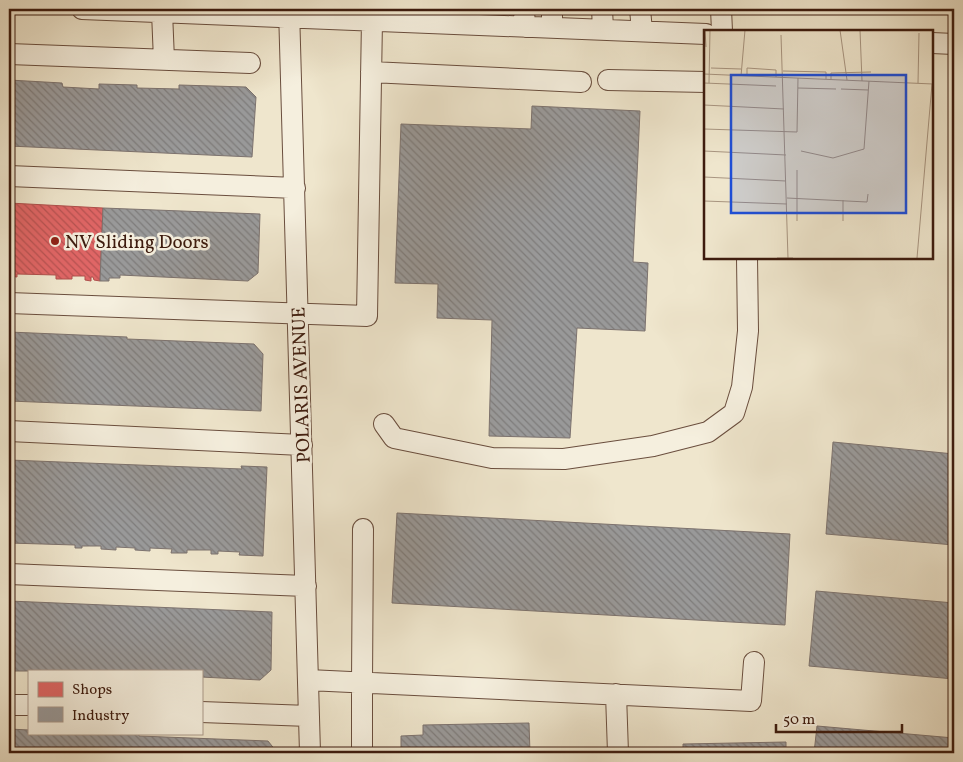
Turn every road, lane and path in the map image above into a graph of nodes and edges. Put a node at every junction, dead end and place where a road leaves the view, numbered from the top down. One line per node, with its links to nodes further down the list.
1 (82, 9): 2 (street)
2 (87, 9): 6 (street)
3 (602, 9): 14 (street)
4 (640, 9): 16 (street)
5 (721, 9): 15 (street)
6 (162, 12): 7 (street); 21 (street)
7 (248, 12): 8 (street)
8 (290, 13): 13 (street); 28 (street, POLARIS AVENUE)
9 (410, 15): 10 (street); 13 (street)
10 (437, 16): 11 (street)
11 (525, 18): 12 (street)
12 (552, 18): 14 (street)
13 (372, 20): 23 (street)
14 (603, 29): 16 (street)
15 (722, 30)
16 (642, 31): 17 (street)
17 (704, 34)
18 (933, 43): 19 (street)
19 (954, 44)
20 (9, 54): 21 (street)
21 (164, 60): 22 (street)
22 (250, 63)
23 (371, 72): 25 (street); 31 (street)
24 (608, 80): 26 (street)
25 (581, 82)
26 (704, 82)
27 (9, 176): 28 (street)
28 (295, 188): 31 (street, POLARIS AVENUE)
29 (747, 259): 32 (street)
30 (9, 303): 31 (street)
31 (298, 313): 34 (street, POLARIS AVENUE)
32 (384, 424)
33 (9, 432): 34 (street)
34 (302, 445): 37 (street, POLARIS AVENUE)
35 (363, 529): 40 (street)
36 (9, 574): 37 (street)
37 (306, 586): 39 (street, POLARIS AVENUE)
38 (754, 662): 41 (street)
39 (308, 680): 40 (street); 45 (street, POLARIS AVENUE)
40 (362, 682): 41 (street); 47 (street)
41 (616, 694): 48 (street)
42 (9, 705): 43 (street)
43 (28, 705)
44 (202, 712): 45 (street)
45 (309, 716): 46 (street, POLARIS AVENUE)
46 (310, 753)
47 (362, 753)
48 (618, 753)

